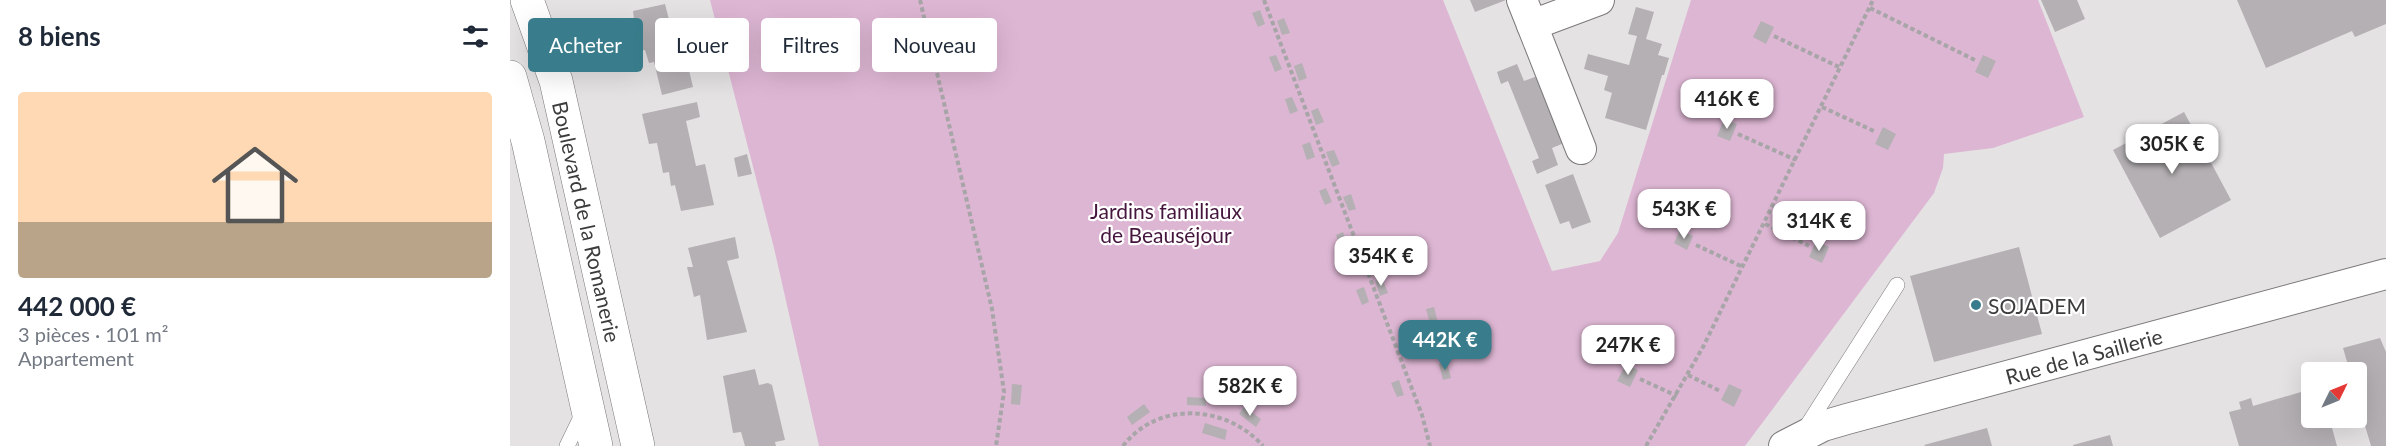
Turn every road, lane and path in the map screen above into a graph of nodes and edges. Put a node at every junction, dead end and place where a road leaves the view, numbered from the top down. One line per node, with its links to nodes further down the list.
1 (527, 0): 31 (street, Boulevard de la Romanerie)
2 (920, 0): 32 (path)
3 (1264, 0): 35 (path)
4 (1599, 0): 7 (street)
5 (1873, 0): 6 (path)
6 (1870, 8): 9 (path); 10 (path)
7 (1527, 13): 15 (street)
8 (1774, 36): 10 (path)
9 (1975, 60)
10 (1841, 68): 12 (path)
11 (510, 77): 27 (street, Boulevard de la Romanerie)
12 (1822, 106): 13 (path); 16 (path)
13 (1876, 132)
14 (1738, 134): 16 (path)
15 (1581, 149)
16 (1796, 160): 17 (path)
17 (1765, 224): 19 (path); 20 (path)
18 (1696, 245): 20 (path)
19 (1809, 246)
20 (1743, 267): 23 (path)
21 (2386, 274): 28 (street, Rue de la Saillerie)
22 (1896, 285): 28 (lane)
23 (1688, 375): 25 (path); 26 (path)
24 (1640, 379): 26 (path)
25 (1720, 391)
26 (1677, 396): 36 (path)
27 (587, 406): 29 (lane); 30 (street, Boulevard de la Romanerie)
28 (1792, 441)
29 (567, 446)
30 (596, 446)
31 (638, 446)
32 (996, 446)
33 (1123, 446): 34 (path)
34 (1263, 446)
35 (1430, 446)
36 (1646, 446)

